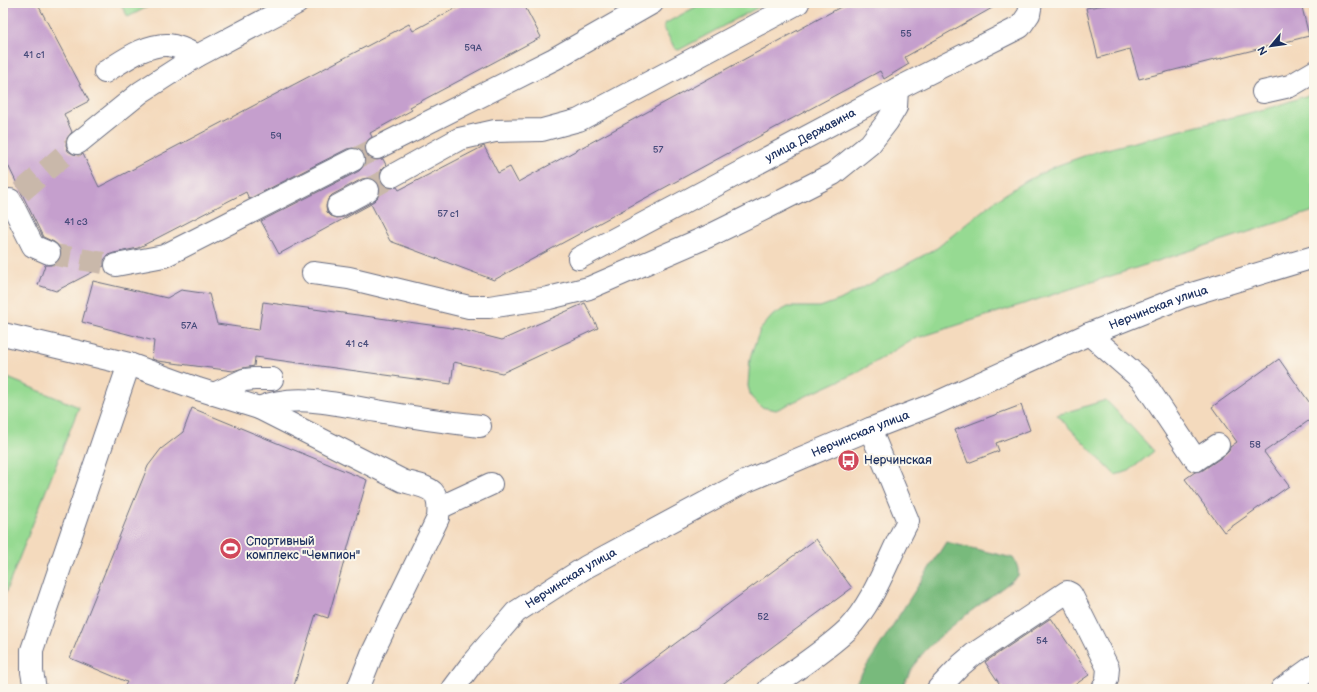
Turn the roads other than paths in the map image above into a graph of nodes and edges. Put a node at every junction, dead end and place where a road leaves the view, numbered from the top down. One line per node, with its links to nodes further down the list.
1 (297, 3): 5 (street)
2 (652, 3): 11 (street)
3 (798, 3): 13 (street)
4 (1031, 3): 8 (street, улица Державина)
5 (197, 56): 6 (street); 10 (street)
6 (105, 72)
7 (1314, 72): 9 (street)
8 (897, 89): 19 (street, улица Державина); 21 (street)
9 (1263, 92)
10 (78, 143)
11 (378, 148)
12 (353, 160): 20 (street)
13 (392, 176)
14 (368, 190): 16 (street)
15 (12, 199): 17 (street)
16 (338, 206)
17 (49, 253)
18 (1314, 257): 23 (street, Нерчинская улица)
19 (579, 258)
20 (116, 265)
21 (313, 272)
22 (3, 334): 24 (street)
23 (1089, 334): 29 (street, Нерчинская улица); 30 (street)
24 (129, 364): 26 (street); 34 (street)
25 (272, 379): 26 (street)
26 (214, 394): 27 (street)
27 (260, 408): 28 (street); 32 (street)
28 (480, 426)
29 (870, 429): 36 (street, Нерчинская улица); 37 (street)
30 (1218, 445)
31 (491, 484): 32 (street)
32 (439, 508): 35 (street)
33 (1314, 666): 40 (street)
34 (35, 689)
35 (358, 689)
36 (453, 689)
37 (769, 689)
38 (938, 689): 39 (street)
39 (1103, 689)
40 (1282, 689)

